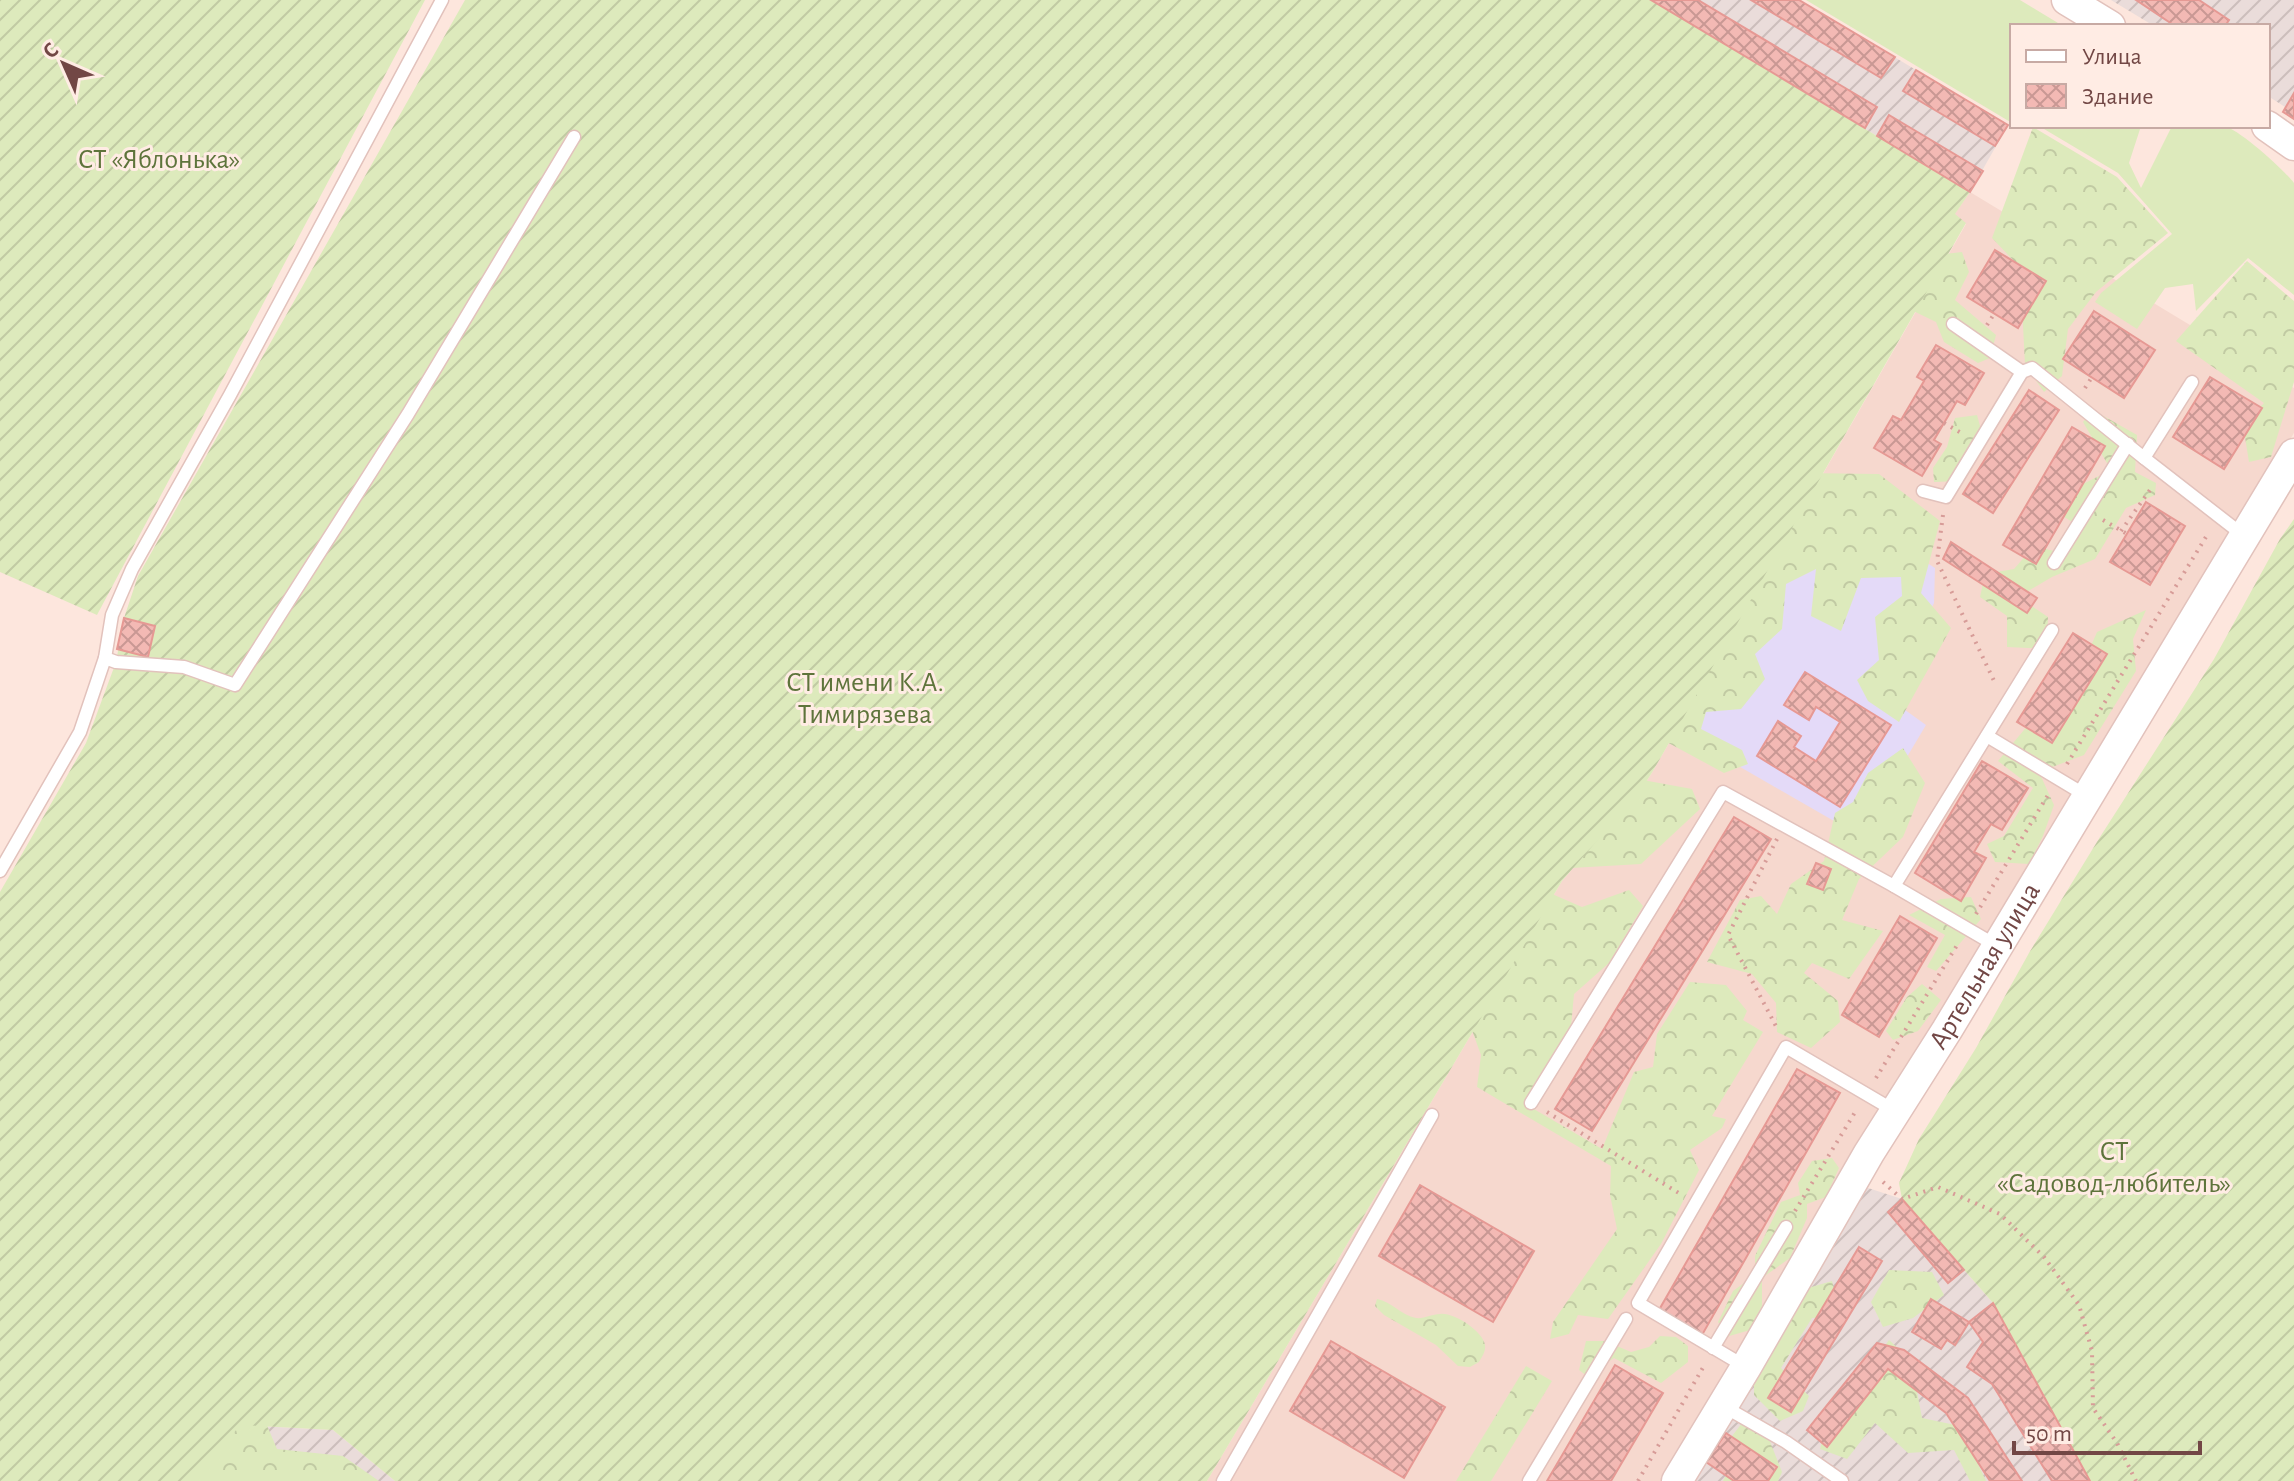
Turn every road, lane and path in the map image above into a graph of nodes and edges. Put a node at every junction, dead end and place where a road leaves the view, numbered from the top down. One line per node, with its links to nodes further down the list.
1 (442, 0): 21 (lane)
2 (2067, 0): 3 (street)
3 (2107, 24)
4 (2270, 128): 6 (street)
5 (574, 137): 21 (lane)
6 (2294, 145)
7 (1953, 324): 8 (lane)
8 (2022, 372): 10 (lane); 15 (lane)
9 (2192, 382): 12 (lane)
10 (2128, 444): 12 (lane); 16 (lane)
11 (2294, 454): 18 (street, Артельная улица)
12 (2144, 458): 13 (lane)
13 (2163, 472): 16 (path); 17 (lane)
14 (1923, 491): 15 (lane)
15 (1946, 497): 22 (path)
16 (2087, 510): 19 (lane)
17 (2218, 518): 18 (lane); 24 (path)
18 (2243, 535): 25 (street, Артельная улица)
19 (2054, 563)
20 (2052, 630): 22 (lane)
21 (105, 658): 27 (lane)
22 (2006, 705): 23 (lane)
23 (1987, 736): 24 (lane); 28 (lane)
24 (2058, 779): 25 (lane); 29 (path)
25 (2087, 796): 30 (street, Артельная улица)
26 (1766, 830): 31 (path)
27 (0, 871)
28 (1894, 886): 29 (lane); 33 (lane)
29 (1966, 929): 30 (lane); 32 (path)
30 (1997, 946): 34 (street, Артельная улица)
31 (1786, 1047): 32 (lane); 37 (lane)
32 (1867, 1094): 34 (lane); 38 (path)
33 (1531, 1103): 37 (path)
34 (1895, 1111): 41 (street, Артельная улица)
35 (1432, 1115): 44 (lane)
36 (1876, 1176): 49 (path)
37 (1695, 1203): 40 (lane)
38 (1786, 1227): 40 (lane)
39 (1626, 1319): 45 (lane)
40 (1713, 1348): 41 (lane)
41 (1746, 1367): 43 (street, Артельная улица)
42 (1696, 1384): 46 (path)
43 (1723, 1406): 47 (street, Артельная улица); 48 (lane)
44 (1223, 1481)
45 (1529, 1481)
46 (1638, 1481)
47 (1677, 1481)
48 (1842, 1481)
49 (2136, 1481)

